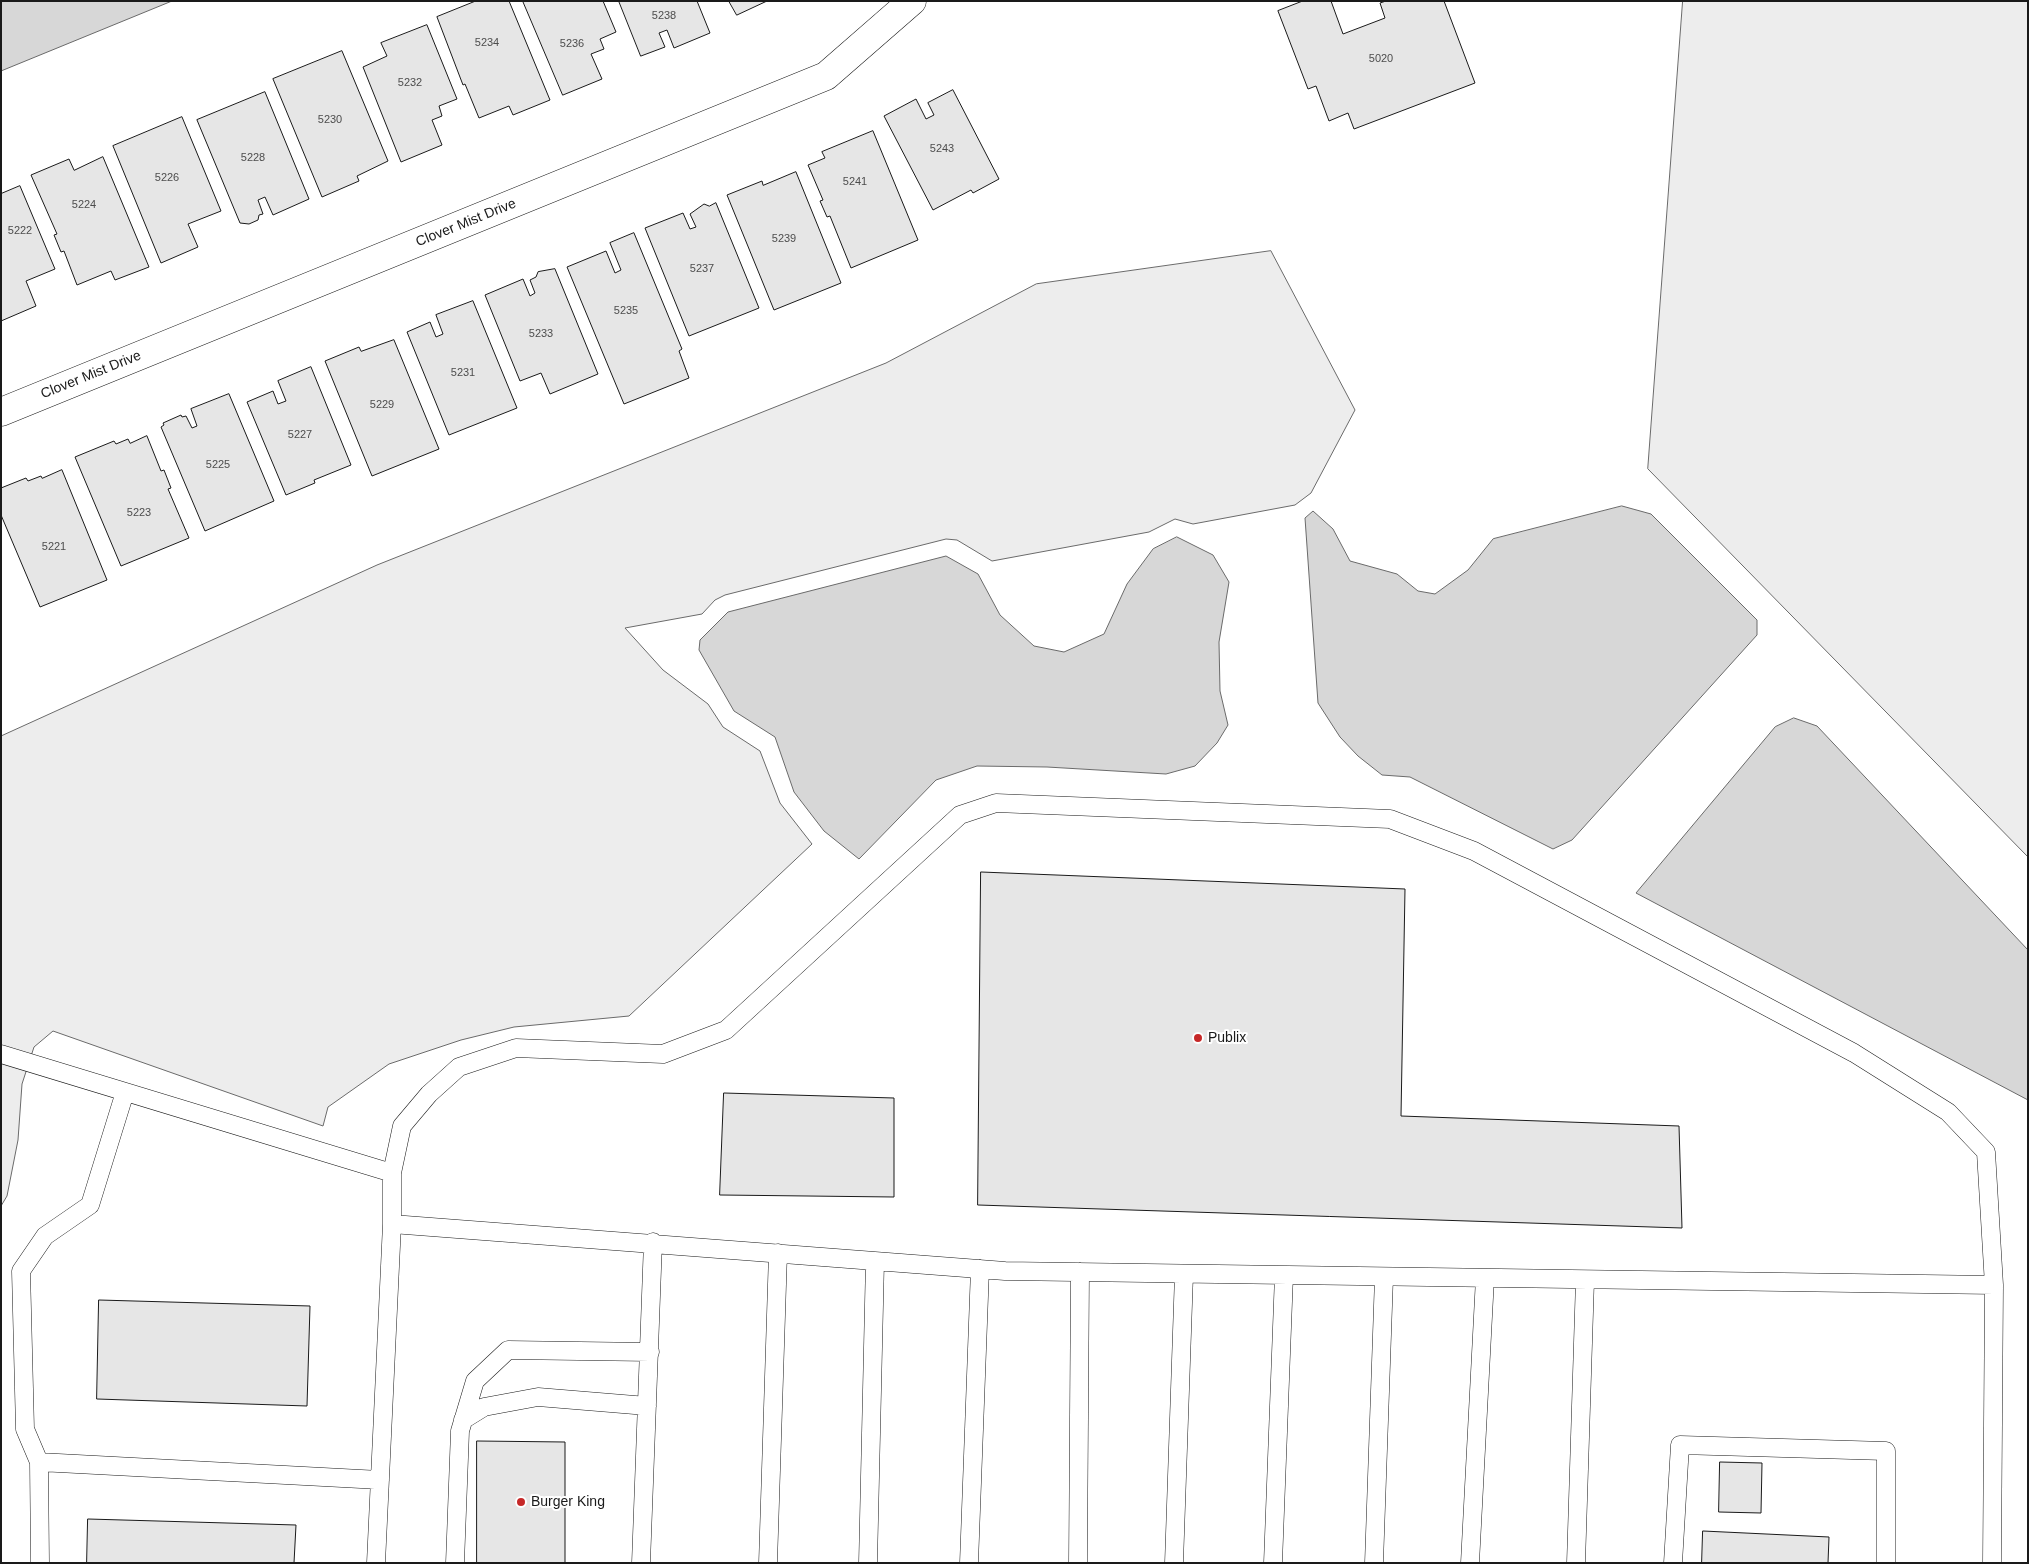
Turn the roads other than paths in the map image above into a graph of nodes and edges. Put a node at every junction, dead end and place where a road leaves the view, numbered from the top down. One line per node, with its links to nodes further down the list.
1 (912, 1): 2 (street, Clover Mist Drive)
2 (1, 412)
3 (1, 1054): 4 (lane)
4 (125, 1092): 5 (lane); 21 (lane)
5 (392, 1173): 6 (lane); 17 (lane)
6 (392, 1224): 7 (lane); 22 (lane)
7 (654, 1242): 8 (lane); 18 (lane)
8 (778, 1252): 9 (lane); 27 (lane)
9 (876, 1261): 10 (lane); 28 (lane)
10 (980, 1269): 11 (lane); 29 (lane)
11 (1080, 1272): 12 (lane); 30 (lane)
12 (1184, 1274): 13 (lane); 31 (lane)
13 (1284, 1275): 14 (lane); 32 (lane)
14 (1384, 1277): 15 (lane); 33 (lane)
15 (1485, 1278): 16 (lane); 34 (lane)
16 (1585, 1280): 17 (lane); 35 (lane)
17 (1994, 1285): 38 (lane)
18 (650, 1352): 19 (lane); 20 (lane)
19 (647, 1406): 20 (lane); 26 (lane)
20 (463, 1420): 25 (lane)
21 (39, 1462): 22 (lane); 23 (lane)
22 (380, 1480): 24 (lane)
23 (40, 1563)
24 (376, 1563)
25 (455, 1563)
26 (641, 1563)
27 (768, 1563)
28 (868, 1563)
29 (969, 1563)
30 (1078, 1563)
31 (1174, 1563)
32 (1273, 1563)
33 (1374, 1563)
34 (1470, 1563)
35 (1576, 1563)
36 (1673, 1563): 37 (lane)
37 (1886, 1563)
38 (1992, 1563)

